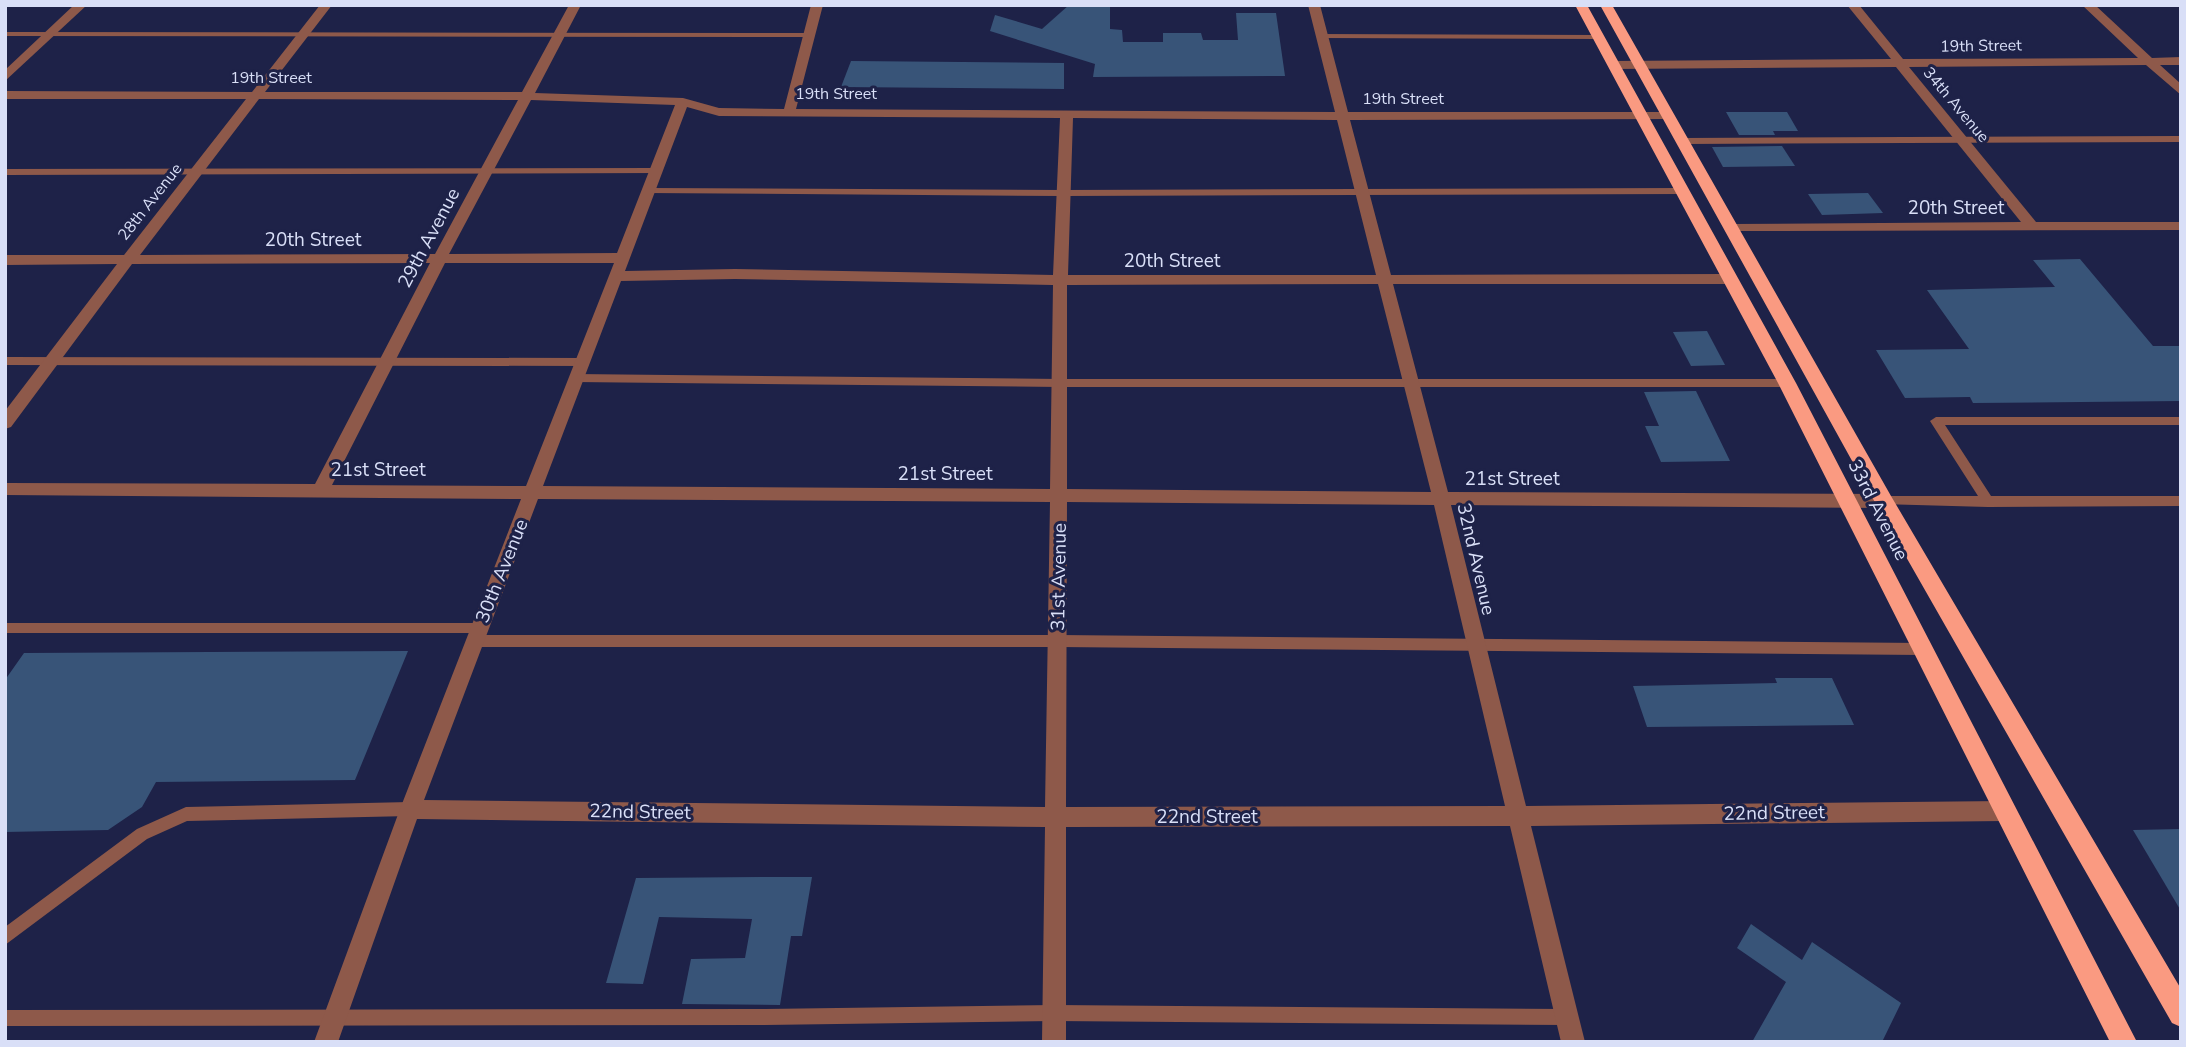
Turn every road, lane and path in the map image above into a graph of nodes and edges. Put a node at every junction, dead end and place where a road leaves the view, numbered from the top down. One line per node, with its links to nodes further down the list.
1 (81, 5): 11 (street)
2 (326, 5): 14 (street, 28th Avenue)
3 (575, 5): 12 (street, 29th Avenue)
4 (817, 5): 13 (street)
5 (1314, 5): 15 (street, 32nd Avenue)
6 (1581, 5): 16 (highway, 33rd Avenue)
7 (1606, 5): 21 (highway, 33rd Avenue)
8 (1853, 5): 19 (street, 34th Avenue)
9 (2088, 5): 17 (street)
10 (5, 34): 11 (lane)
11 (50, 34): 14 (lane); 22 (street)
12 (559, 34): 13 (lane); 14 (lane); 26 (street, 29th Avenue)
13 (808, 35): 28 (street)
14 (301, 36): 25 (street, 28th Avenue)
15 (1320, 36): 16 (lane); 31 (street, 32nd Avenue)
16 (1598, 37): 20 (highway, 33rd Avenue)
17 (2148, 61): 18 (street, 19th Street); 19 (street, 19th Street); 23 (street)
18 (2181, 61)
19 (1899, 64): 21 (street, 19th Street); 35 (street, 34th Avenue)
20 (1614, 65): 21 (street, 19th Street); 32 (highway, 33rd Avenue)
21 (1640, 65): 30 (highway, 33rd Avenue)
22 (5, 77)
23 (2181, 91)
24 (5, 95): 25 (street, 19th Street)
25 (256, 95): 26 (street, 19th Street); 39 (street, 28th Avenue)
26 (528, 96): 27 (street, 19th Street); 36 (street, 29th Avenue)
27 (683, 102): 28 (street, 19th Street); 37 (street, 30th Avenue)
28 (789, 112): 29 (street, 19th Street)
29 (1067, 113): 31 (street, 19th Street); 42 (street, 31st Avenue)
30 (1668, 115): 32 (street, 19th Street); 34 (highway, 33rd Avenue)
31 (1342, 116): 32 (street, 19th Street); 43 (street, 32nd Avenue)
32 (1641, 116): 41 (highway, 33rd Avenue)
33 (2181, 139): 35 (lane)
34 (1683, 141): 35 (lane); 46 (highway, 33rd Avenue)
35 (1965, 142): 45 (street, 34th Avenue)
36 (486, 171): 37 (lane); 39 (lane); 50 (street, 29th Avenue)
37 (656, 171): 40 (street, 30th Avenue)
38 (5, 172): 39 (lane)
39 (196, 172): 49 (street, 28th Avenue)
40 (649, 191): 42 (lane); 47 (street, 30th Avenue)
41 (1683, 191): 43 (lane); 52 (highway, 33rd Avenue)
42 (1062, 193): 43 (lane); 53 (street, 31st Avenue)
43 (1362, 193): 54 (street, 32nd Avenue)
44 (2181, 226): 45 (street, 20th Street)
45 (2032, 227): 46 (street, 20th Street)
46 (1731, 228): 70 (highway, 33rd Avenue)
47 (622, 258): 50 (street, 20th Street); 51 (street, 30th Avenue)
48 (5, 260): 49 (street, 20th Street)
49 (128, 260): 50 (street, 20th Street); 56 (street, 28th Avenue)
50 (439, 260): 57 (street, 29th Avenue)
51 (615, 276): 53 (street, 20th Street); 58 (street, 30th Avenue)
52 (1729, 279): 54 (street, 20th Street); 61 (highway, 33rd Avenue)
53 (1060, 280): 54 (street, 20th Street); 59 (street, 31st Avenue)
54 (1385, 281): 60 (street, 32nd Avenue)
55 (5, 361): 56 (lane)
56 (52, 361): 57 (lane); 63 (street, 28th Avenue)
57 (385, 362): 58 (lane); 65 (street, 29th Avenue)
58 (579, 370): 59 (lane); 66 (street, 30th Avenue)
59 (1060, 383): 60 (lane); 67 (street, 31st Avenue)
60 (1411, 383): 61 (lane); 68 (street, 32nd Avenue)
61 (1787, 383): 69 (highway, 33rd Avenue)
62 (2181, 421): 72 (lane)
63 (5, 423)
64 (5, 489): 65 (street, 21st Street)
65 (320, 491): 66 (street, 21st Street)
66 (533, 492): 67 (street, 21st Street); 74 (street, 30th Avenue)
67 (1060, 496): 68 (street, 21st Street); 75 (street, 31st Avenue)
68 (1441, 499): 69 (street, 21st Street); 76 (street, 32nd Avenue)
69 (1849, 501): 70 (street, 21st Street); 77 (highway, 33rd Avenue)
70 (1884, 501): 72 (lane); 84 (highway, 33rd Avenue)
71 (2181, 501): 72 (lane)
72 (1988, 502)
73 (5, 628): 74 (lane)
74 (477, 634): 75 (lane); 78 (street, 30th Avenue)
75 (1059, 641): 76 (lane); 81 (street, 31st Avenue)
76 (1475, 646): 77 (lane); 80 (street, 32nd Avenue)
77 (1922, 649): 79 (highway, 33rd Avenue)
78 (410, 809): 81 (street, 22nd Street); 82 (lane); 85 (street, 30th Avenue)
79 (2004, 811): 80 (street, 22nd Street); 91 (highway, 33rd Avenue)
80 (1517, 816): 81 (street, 22nd Street); 86 (street, 32nd Avenue)
81 (1057, 817): 83 (street, 31st Avenue)
82 (5, 937)
83 (1054, 1013): 85 (lane); 86 (lane); 89 (street, 31st Avenue)
84 (2181, 1014)
85 (334, 1017): 87 (lane); 88 (street, 30th Avenue)
86 (1566, 1017): 90 (street, 32nd Avenue)
87 (5, 1018)
88 (326, 1042)
89 (1054, 1042)
90 (1573, 1042)
91 (2124, 1042)

